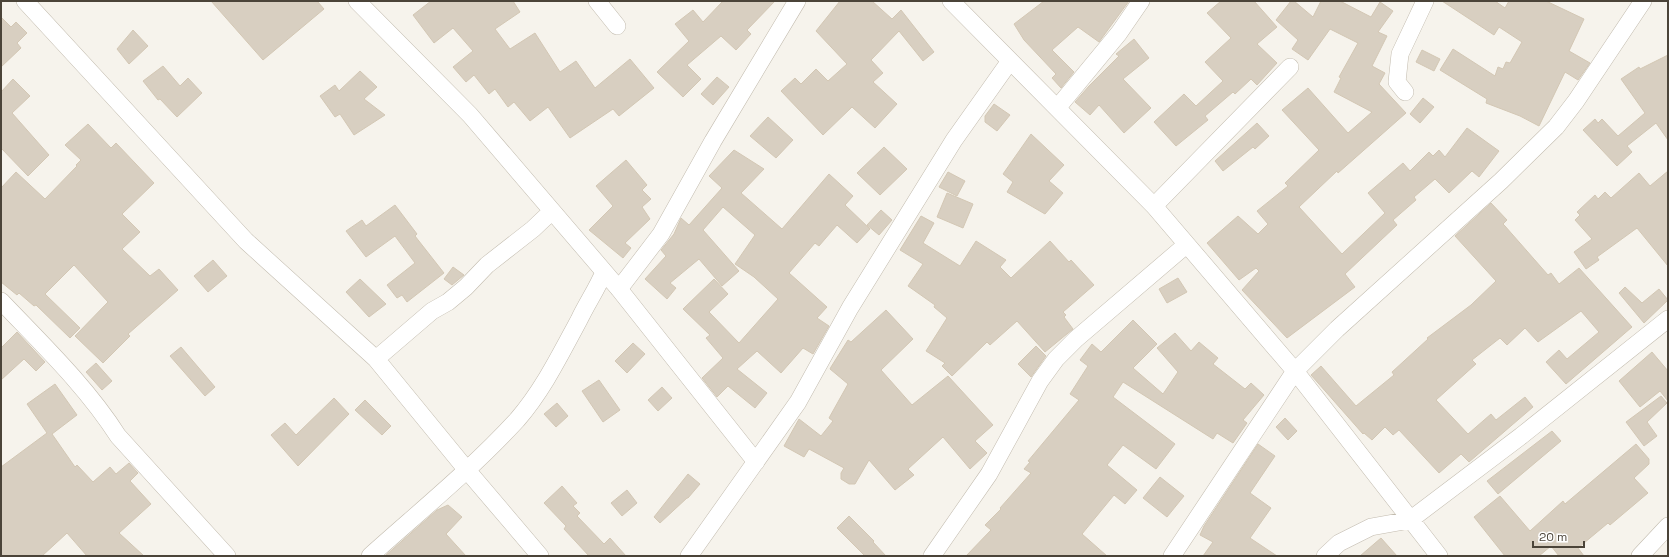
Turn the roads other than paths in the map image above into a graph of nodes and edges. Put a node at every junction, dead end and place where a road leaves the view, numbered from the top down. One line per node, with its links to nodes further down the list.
1 (26, 1): 21 (street)
2 (357, 1): 15 (street)
3 (597, 1): 9 (street)
4 (798, 1): 18 (street)
5 (951, 1): 10 (street)
6 (1141, 1): 13 (street)
7 (1425, 1): 12 (street)
8 (1643, 1): 22 (street)
9 (617, 26)
10 (1010, 61): 13 (street); 23 (street)
11 (1290, 67): 14 (street)
12 (1405, 92)
13 (1058, 108): 14 (street)
14 (1154, 206): 16 (street)
15 (552, 210): 17 (street); 21 (street)
16 (1186, 245): 22 (street); 31 (street)
17 (604, 272): 18 (street); 24 (street)
18 (619, 289): 23 (street)
19 (1, 301): 27 (street)
20 (1668, 319): 25 (street)
21 (376, 359): 24 (street)
22 (1295, 371): 25 (street); 32 (street)
23 (756, 462): 30 (street)
24 (466, 469): 28 (street); 29 (street)
25 (1410, 520): 33 (street); 34 (street)
26 (1668, 526): 35 (street)
27 (227, 556)
28 (370, 556)
29 (540, 556)
30 (689, 556)
31 (932, 556)
32 (1172, 556)
33 (1325, 556)
34 (1439, 556)
35 (1640, 556)

